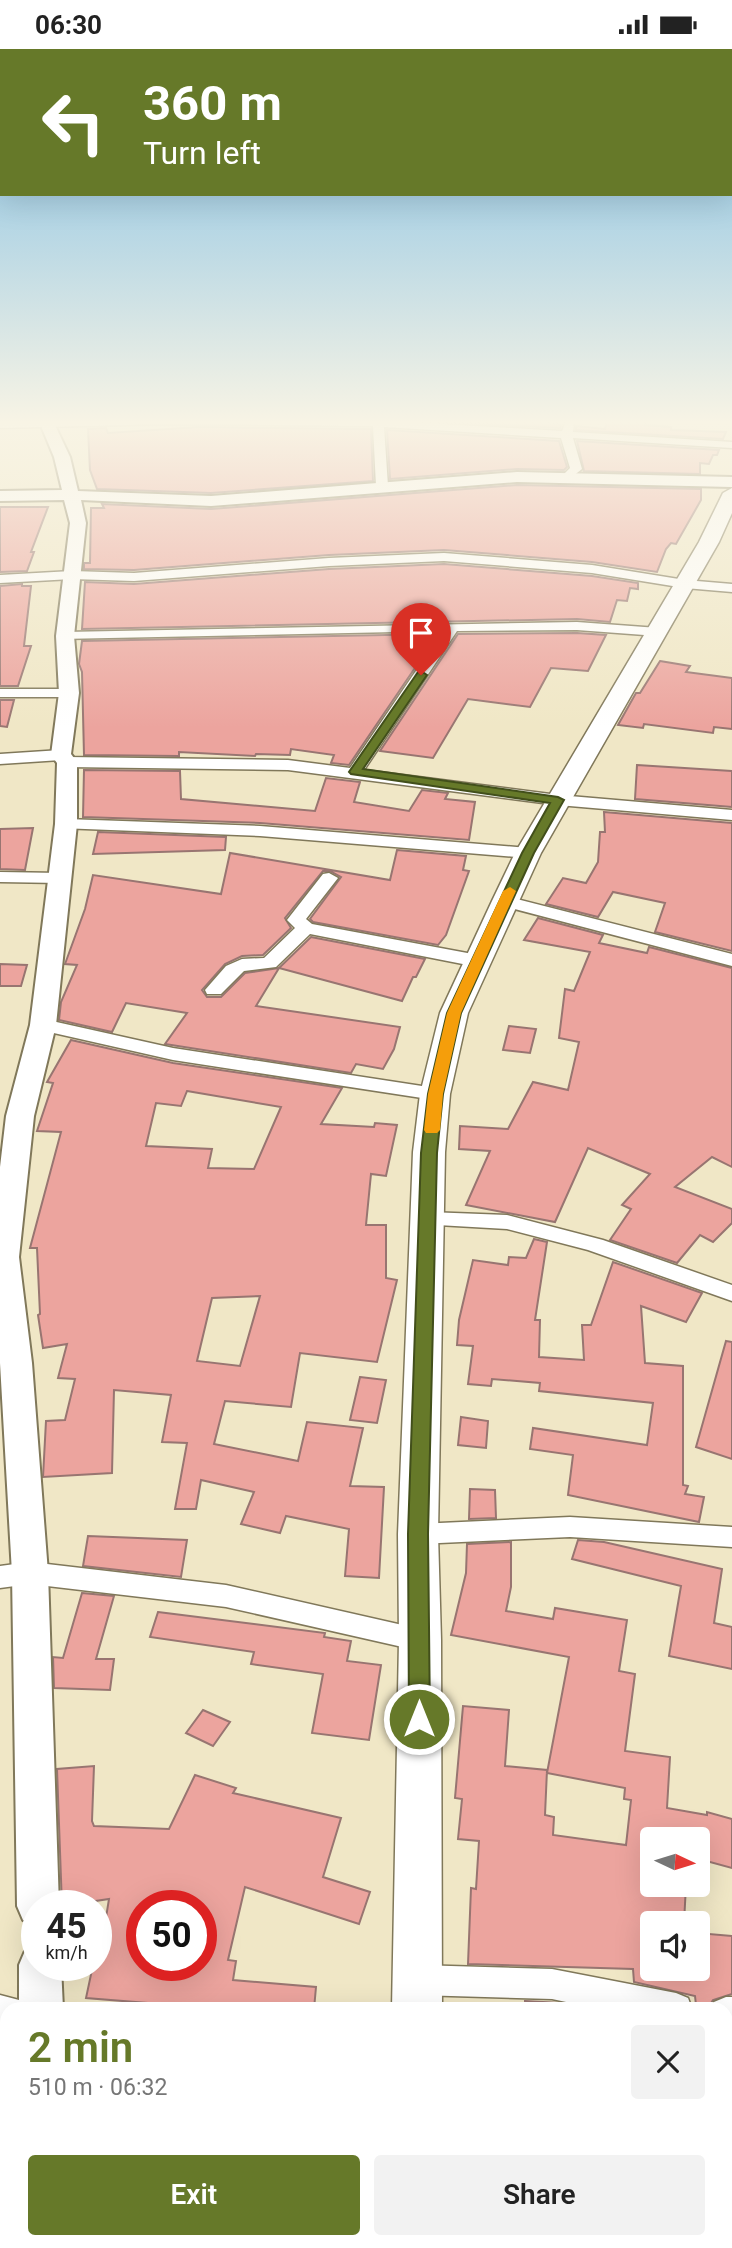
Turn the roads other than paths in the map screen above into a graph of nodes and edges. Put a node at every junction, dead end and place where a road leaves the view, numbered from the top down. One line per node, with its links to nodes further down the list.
1 (78, 524): 3 (street)
2 (718, 524): 5 (main road)
3 (72, 575): 4 (street); 5 (street); 9 (street)
4 (0, 579)
5 (685, 584): 6 (street); 8 (main road)
6 (732, 588)
7 (453, 627): 8 (street); 9 (street); 14 (street)
8 (658, 632): 15 (main road)
9 (65, 636): 10 (street)
10 (69, 692): 11 (street); 13 (street)
11 (0, 693)
12 (0, 759): 13 (street)
13 (64, 759): 14 (street); 17 (street)
14 (355, 772): 15 (street)
15 (558, 800): 16 (street); 18 (main road)
16 (732, 815)
17 (66, 824): 18 (street); 21 (street)
18 (528, 853): 22 (main road)
19 (0, 877): 21 (street)
20 (329, 877): 23 (street)
21 (60, 878): 27 (street)
22 (505, 901): 24 (street); 25 (main road)
23 (306, 928): 25 (street); 26 (street)
24 (732, 960)
25 (478, 961): 28 (main road)
26 (214, 990)
27 (43, 1025): 28 (street); 30 (street)
28 (435, 1094): 29 (main road)
29 (428, 1219): 31 (street); 32 (main road)
30 (2, 1257): 34 (street)
31 (732, 1293)
32 (418, 1534): 33 (street); 36 (main road)
33 (732, 1537)
34 (30, 1573): 35 (street); 36 (street); 37 (street)
35 (0, 1577)
36 (420, 1640): 39 (main road)
37 (38, 1890)
38 (40, 1981): 40 (street)
39 (417, 1994): 41 (street)
40 (41, 2002)
41 (642, 2002)

